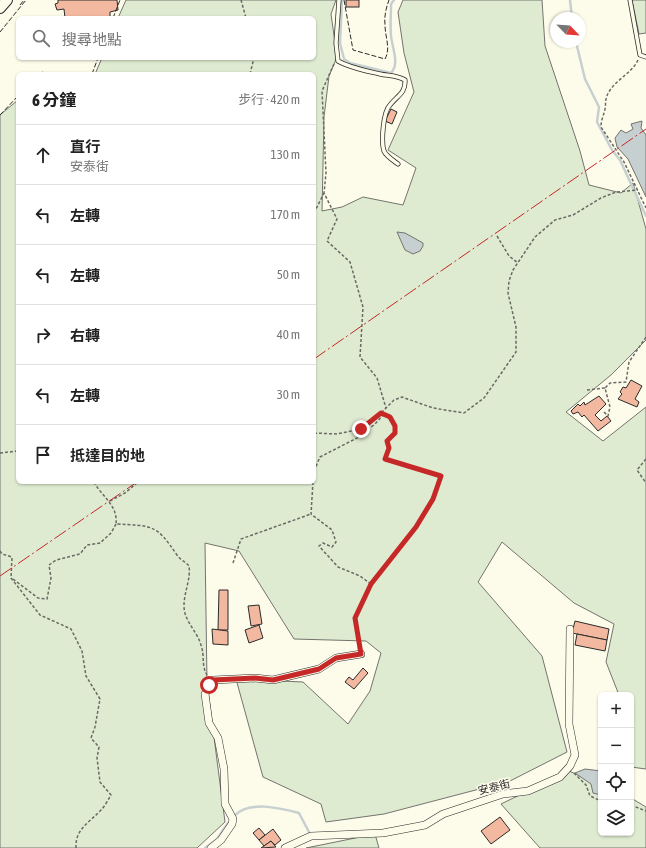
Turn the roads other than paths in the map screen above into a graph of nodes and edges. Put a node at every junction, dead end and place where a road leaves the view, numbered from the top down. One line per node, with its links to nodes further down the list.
1 (7, 0): 4 (street)
2 (339, 0): 6 (lane)
3 (630, 0): 5 (lane)
4 (0, 8)
5 (646, 57)
6 (398, 164)
7 (570, 629): 10 (street, 安泰街)
8 (361, 654): 9 (street)
9 (211, 848)
10 (285, 848)

